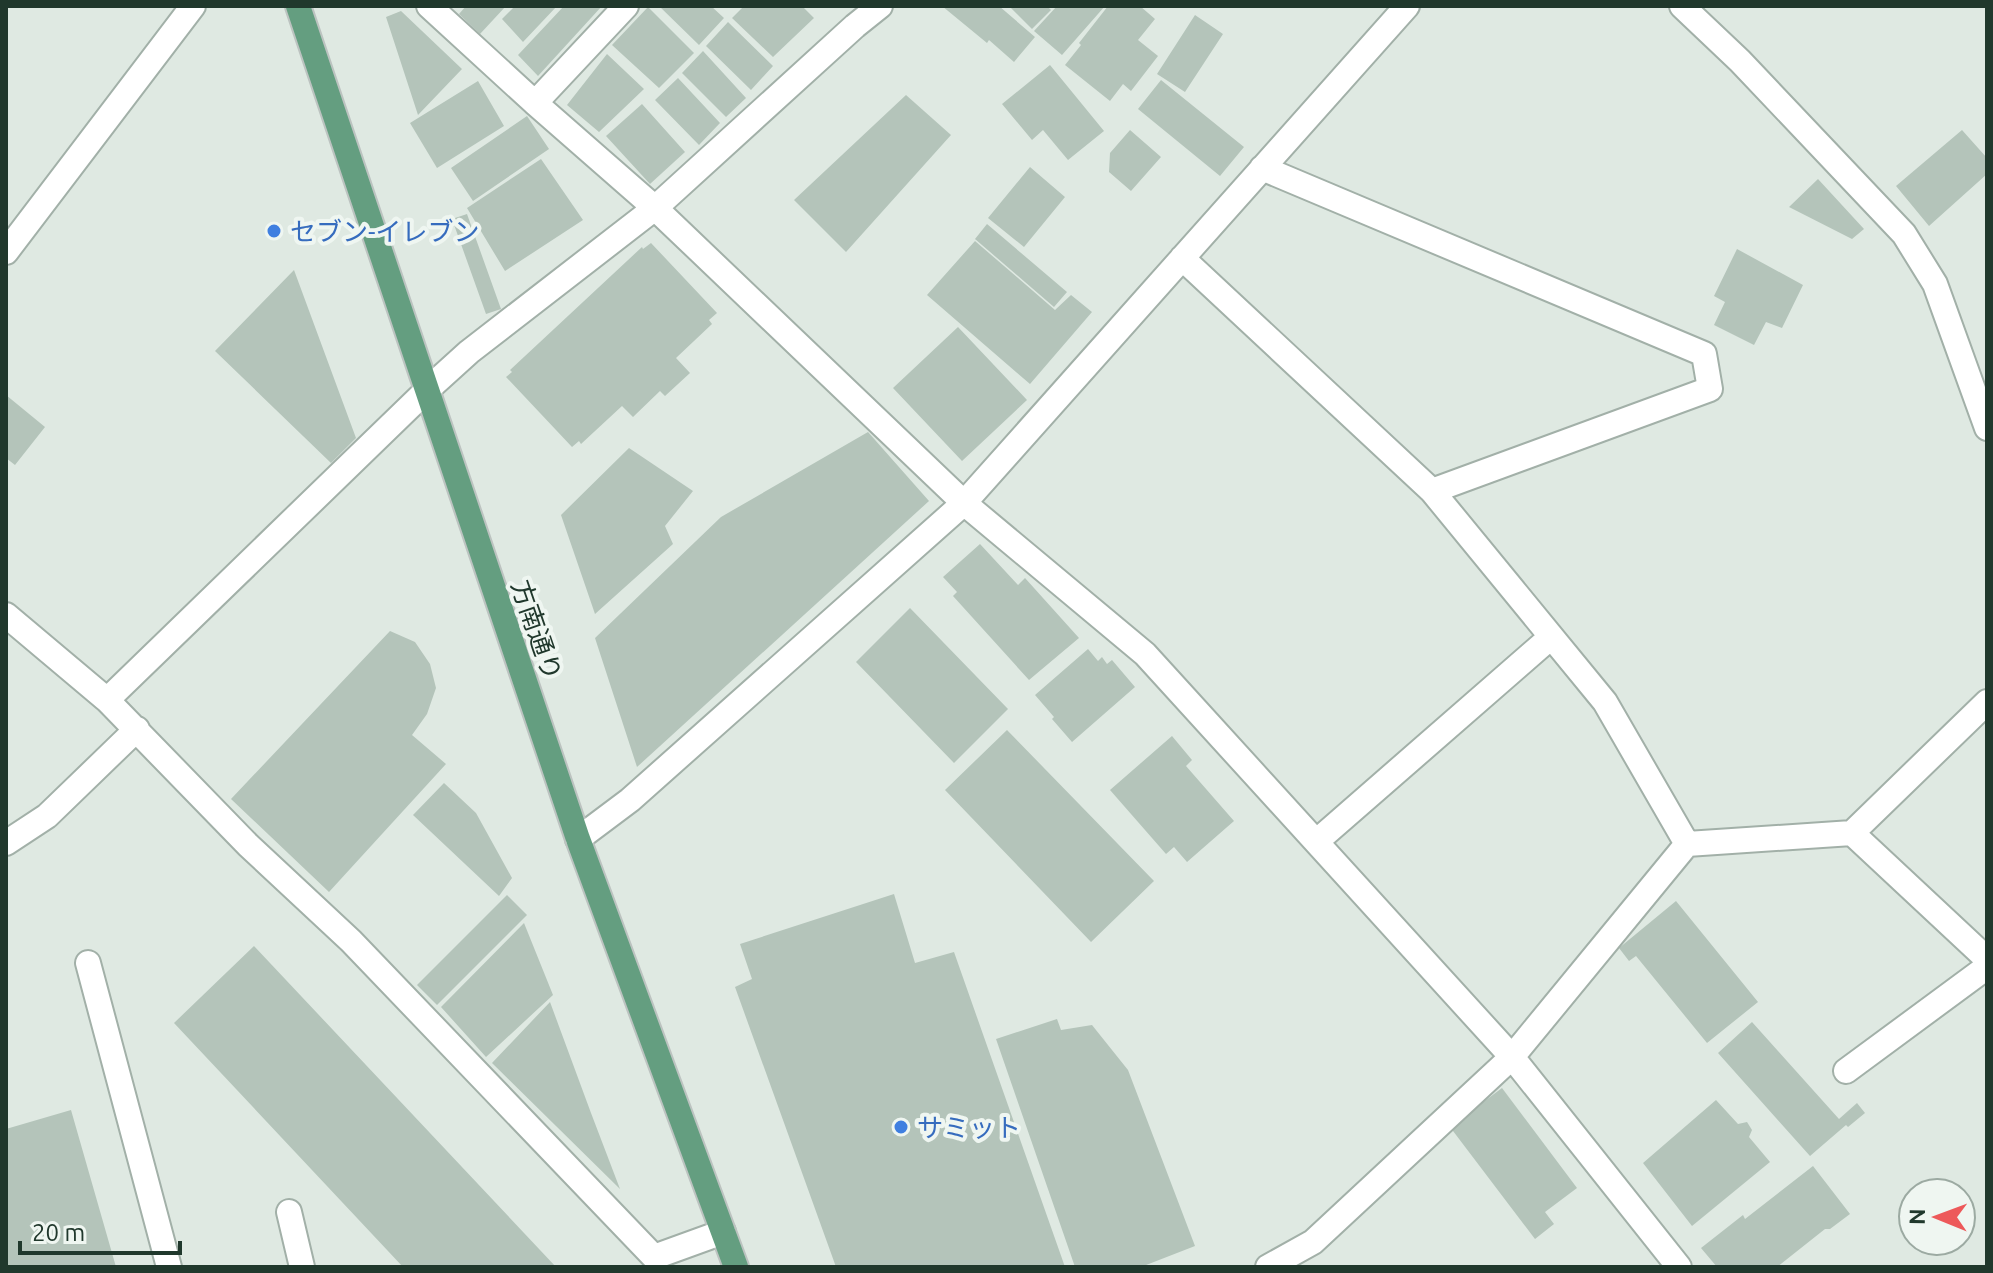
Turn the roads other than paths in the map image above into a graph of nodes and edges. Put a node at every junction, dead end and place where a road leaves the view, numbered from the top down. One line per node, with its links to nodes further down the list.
1 (193, 6): 11 (street)
2 (298, 6): 13 (main road, 方南通り)
3 (429, 6): 8 (street)
4 (626, 6): 8 (street)
5 (880, 6): 10 (street)
6 (1407, 6): 9 (street)
7 (1682, 6): 14 (street)
8 (535, 103): 10 (street)
9 (1262, 168): 12 (street); 15 (street)
10 (655, 208): 13 (street); 16 (street)
11 (6, 252)
12 (1182, 258): 15 (street); 16 (street)
13 (427, 390): 19 (street); 23 (main road, 方南通り)
14 (1987, 428)
15 (1432, 491): 18 (street)
16 (964, 503): 23 (street); 24 (street)
17 (6, 615): 19 (street)
18 (1551, 637): 24 (street); 26 (street)
19 (107, 700): 21 (street)
20 (1987, 702): 22 (street)
21 (137, 729): 25 (street); 33 (street)
22 (1852, 833): 26 (street); 27 (street)
23 (578, 839): 33 (main road, 方南通り)
24 (1317, 841): 30 (street)
25 (6, 843)
26 (1687, 844): 30 (street)
27 (1987, 959)
28 (88, 963): 34 (street)
29 (1987, 967): 31 (street)
30 (1512, 1057): 37 (street); 38 (street)
31 (1846, 1071)
32 (289, 1212): 35 (street)
33 (723, 1232): 36 (main road, 方南通り)
34 (169, 1267)
35 (302, 1267)
36 (736, 1267)
37 (1268, 1267)
38 (1679, 1267)

